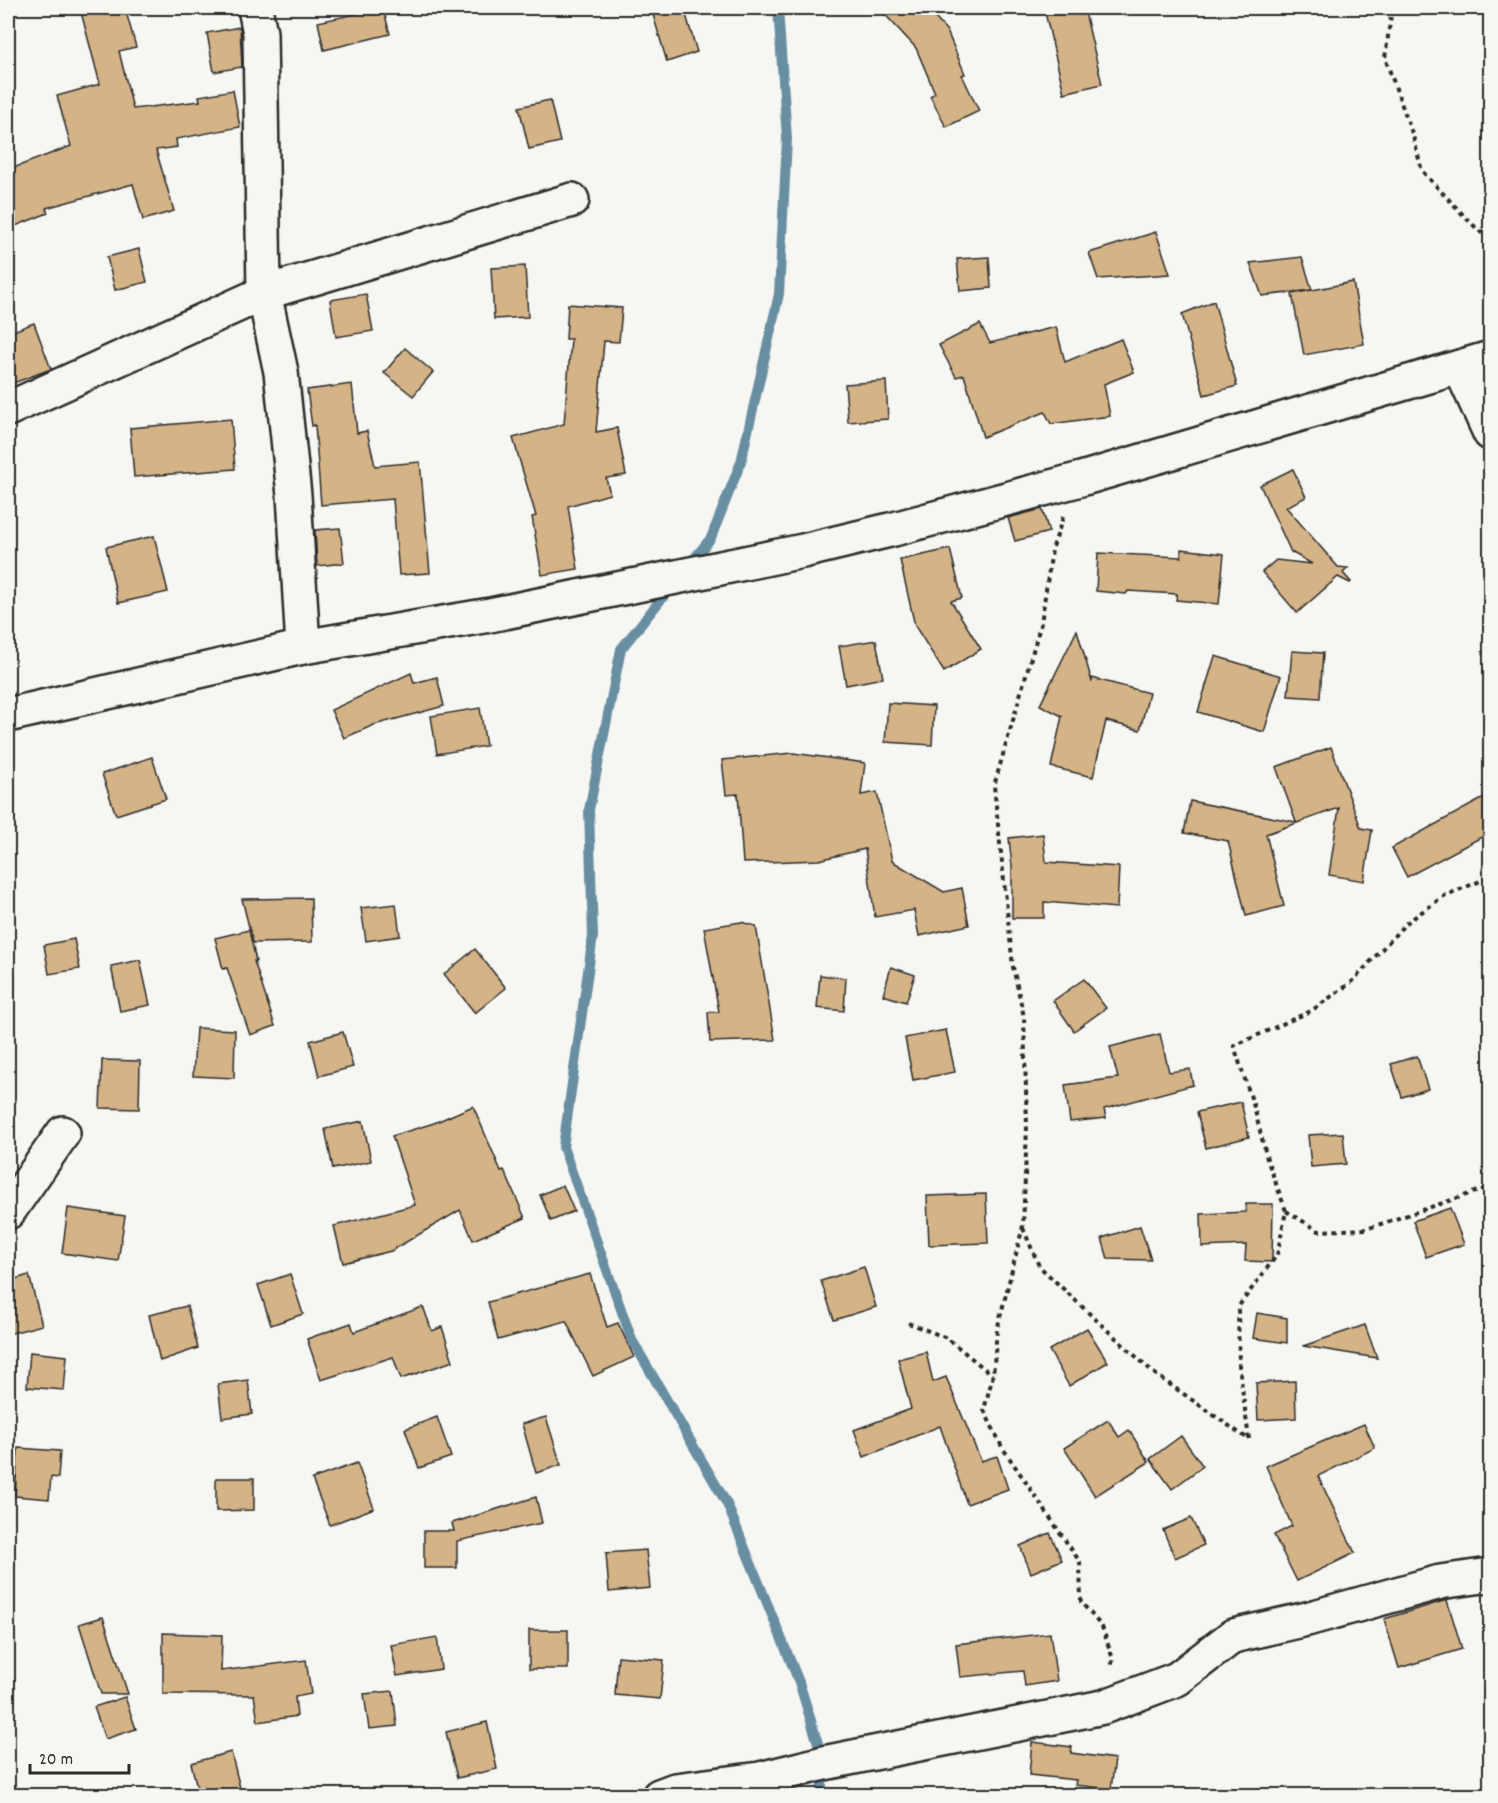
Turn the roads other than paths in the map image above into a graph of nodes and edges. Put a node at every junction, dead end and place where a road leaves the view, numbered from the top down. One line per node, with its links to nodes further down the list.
1 (255, 8): 3 (street)
2 (572, 200): 3 (street)
3 (264, 293): 5 (street); 7 (street)
4 (1475, 362): 6 (street); 7 (street)
5 (8, 409)
6 (1491, 434)
7 (303, 647): 8 (street)
8 (8, 715)
9 (63, 1133): 10 (street)
10 (8, 1212)
11 (1491, 1575): 12 (street)
12 (659, 1796)

